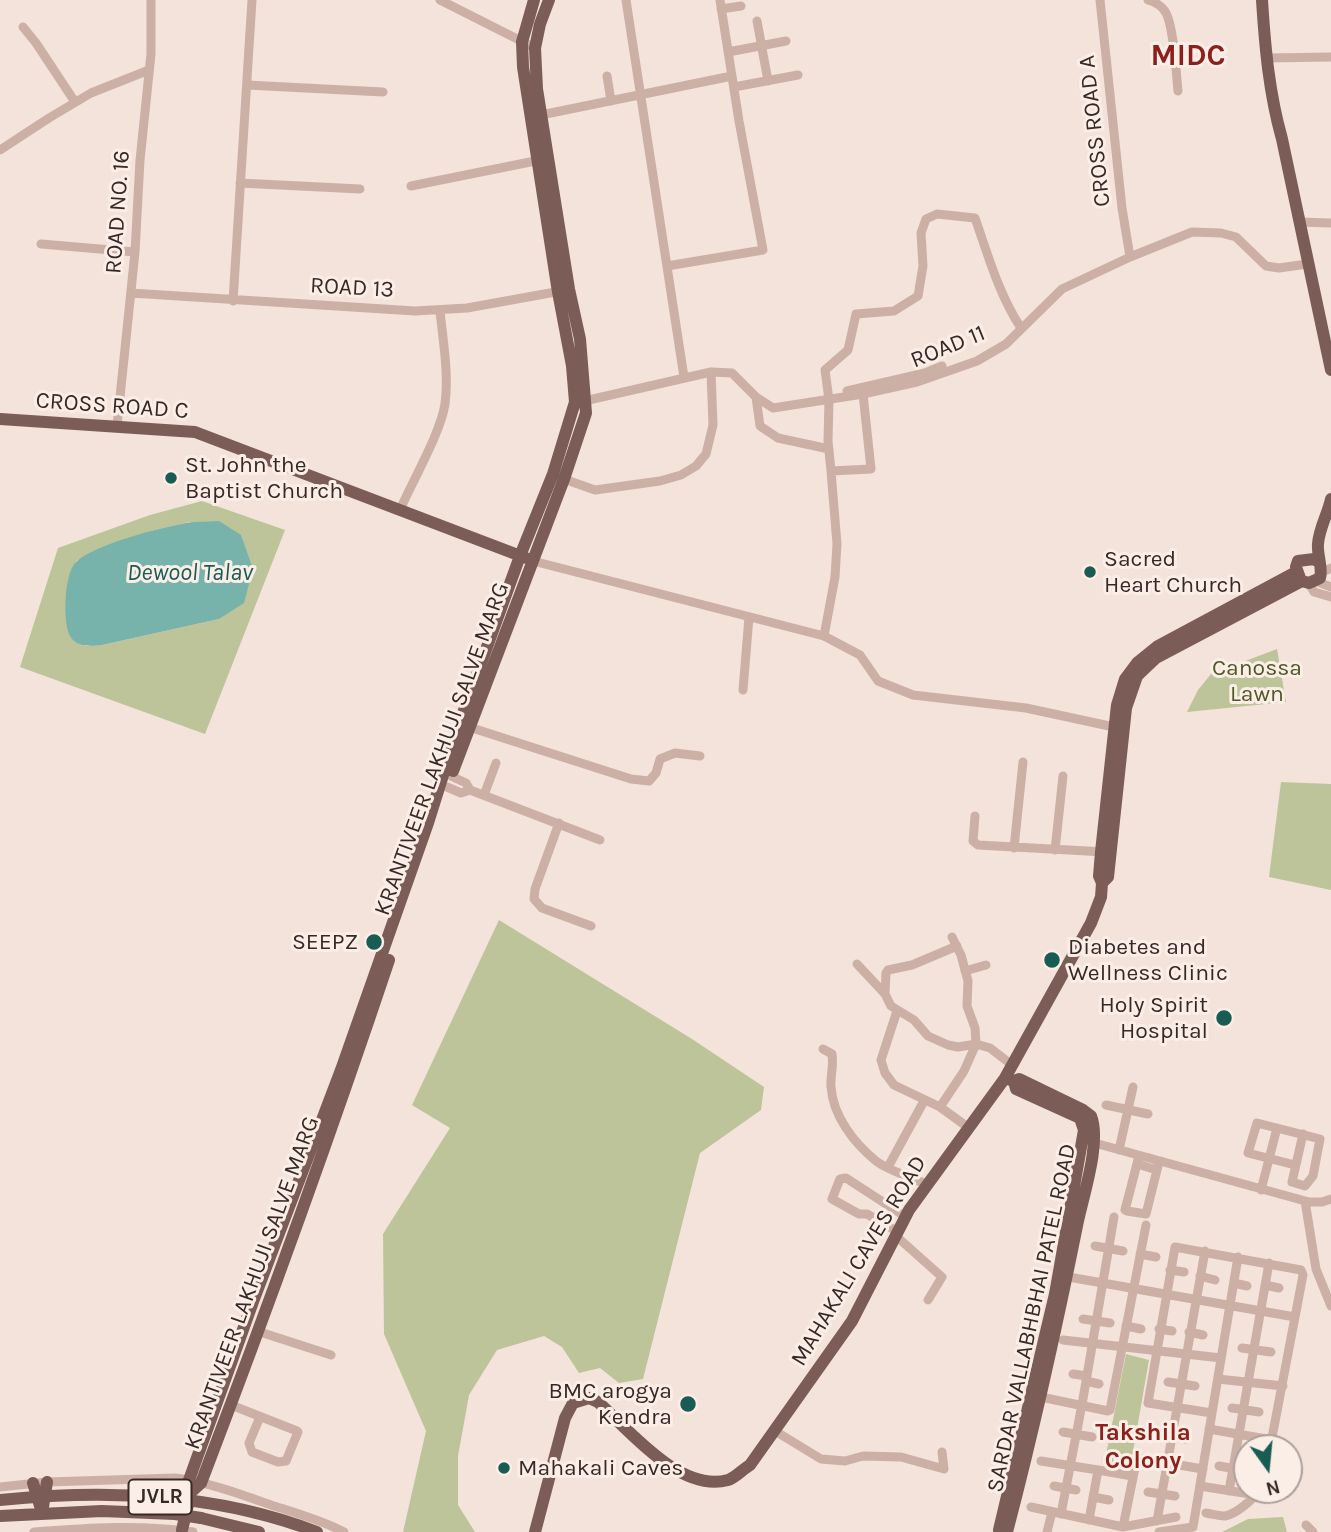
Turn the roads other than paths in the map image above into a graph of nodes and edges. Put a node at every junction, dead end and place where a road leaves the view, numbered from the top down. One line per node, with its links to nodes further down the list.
1 (151, 0): 20 (street, ROAD NO. 16)
2 (252, 0): 25 (street)
3 (534, 0): 15 (main road, KRANTIVEER LAKHUJI SALVE MARG)
4 (550, 0): 15 (main road, KRANTIVEER LAKHUJI SALVE MARG)
5 (626, 0): 29 (street)
6 (1100, 0): 43 (street, CROSS ROAD A)
7 (1148, 0): 27 (street)
8 (1262, 0): 19 (main road)
9 (443, 1): 15 (street)
10 (721, 5): 11 (street); 17 (street)
11 (741, 6)
12 (757, 21): 16 (street)
13 (23, 27): 31 (street)
14 (786, 41): 16 (street)
15 (529, 45): 32 (main road, KRANTIVEER LAKHUJI SALVE MARG)
16 (761, 46): 17 (street); 24 (street)
17 (728, 51): 23 (street)
18 (1331, 57): 19 (street)
19 (1266, 58): 38 (main road)
20 (149, 70): 31 (street); 41 (street, ROAD NO. 16)
21 (799, 75): 24 (street)
22 (607, 76): 30 (street)
23 (732, 76): 26 (street); 29 (street)
24 (768, 81): 26 (street)
25 (247, 85): 28 (street); 35 (street)
26 (734, 88): 45 (street)
27 (1178, 91)
28 (383, 92)
29 (639, 95): 30 (street); 45 (street)
30 (611, 101): 32 (street)
31 (75, 102): 33 (street)
32 (536, 116): 34 (main road, KRANTIVEER LAKHUJI SALVE MARG)
33 (0, 150)
34 (543, 160): 36 (street); 46 (main road, KRANTIVEER LAKHUJI SALVE MARG)
35 (240, 183): 37 (street); 48 (street)
36 (411, 186)
37 (360, 189)
38 (1298, 222): 39 (street); 44 (main road)
39 (1331, 223)
40 (41, 244): 41 (street)
41 (135, 252): 47 (street, ROAD NO. 16)
42 (986, 252): 50 (street); 51 (street); 58 (street)
43 (1129, 257): 44 (street, ROAD 11); 51 (street, ROAD 11)
44 (1307, 264): 53 (main road)
45 (667, 266): 55 (street)
46 (564, 290): 49 (street, ROAD 13); 59 (main road, KRANTIVEER LAKHUJI SALVE MARG)
47 (131, 293): 48 (street, ROAD 13); 61 (street, ROAD NO. 16)
48 (233, 300): 49 (street, ROAD 13)
49 (440, 311): 66 (street)
50 (1005, 321)
51 (1021, 328): 56 (street, ROAD 11)
52 (942, 366): 58 (street)
53 (1331, 370)
54 (711, 372): 55 (street, ROAD 11); 57 (street, ROAD 11); 64 (street)
55 (684, 377): 59 (street, ROAD 11)
56 (863, 394): 58 (street, ROAD 11); 63 (street)
57 (756, 397): 58 (street, ROAD 11); 62 (street)
58 (828, 398): 62 (street)
59 (580, 402): 64 (main road, KRANTIVEER LAKHUJI SALVE MARG)
60 (0, 419): 61 (main road, CROSS ROAD C)
61 (117, 426): 66 (main road, CROSS ROAD C)
62 (829, 449): 63 (street)
63 (831, 471): 72 (street)
64 (559, 477): 67 (main road, KRANTIVEER LAKHUJI SALVE MARG)
65 (1331, 499): 68 (main road)
66 (400, 510): 67 (main road, CROSS ROAD C)
67 (526, 558): 71 (street); 74 (main road, KRANTIVEER LAKHUJI SALVE MARG); 99 (main road, KRANTIVEER LAKHUJI SALVE MARG)
68 (1311, 571): 69 (street); 70 (street); 75 (main road, MAHAKALI CAVES ROAD); 87 (main road, MAHAKALI CAVES ROAD)
69 (1331, 587)
70 (1331, 597)
71 (749, 617): 72 (street); 73 (street)
72 (824, 636): 75 (street)
73 (743, 690)
74 (469, 727): 76 (street); 80 (main road, KRANTIVEER LAKHUJI SALVE MARG)
75 (1114, 727): 87 (main road, MAHAKALI CAVES ROAD)
76 (700, 756)
77 (1023, 762): 85 (street)
78 (496, 763): 81 (street)
79 (1063, 776): 86 (street)
80 (449, 781): 81 (street); 99 (main road, KRANTIVEER LAKHUJI SALVE MARG)
81 (484, 795): 83 (street)
82 (975, 816): 85 (street)
83 (559, 823): 84 (street); 88 (street)
84 (600, 840)
85 (1014, 848): 86 (street)
86 (1055, 849): 87 (street)
87 (1106, 853): 98 (main road, MAHAKALI CAVES ROAD)
88 (591, 926)
89 (952, 937): 90 (street)
90 (957, 946): 93 (street); 94 (street)
91 (857, 964): 94 (street)
92 (986, 965): 93 (street)
93 (965, 971): 96 (street)
94 (885, 994): 95 (street)
95 (897, 1011): 96 (street); 102 (street)
96 (976, 1044): 98 (street); 104 (street)
97 (823, 1049): 116 (street)
98 (1012, 1065): 100 (main road, MAHAKALI CAVES ROAD)
99 (346, 1072): 157 (main road, KRANTIVEER LAKHUJI SALVE MARG); 210 (main road, KRANTIVEER LAKHUJI SALVE MARG)
100 (1009, 1080): 107 (main road, MAHAKALI CAVES ROAD); 110 (main road, SARDAR VALLABHBHAI PATEL ROAD)
101 (1133, 1087): 105 (street)
102 (924, 1101): 104 (street); 116 (street)
103 (1106, 1105): 105 (street)
104 (940, 1107): 107 (street)
105 (1128, 1110): 106 (street); 111 (street)
106 (1148, 1114)
107 (969, 1128): 117 (main road, MAHAKALI CAVES ROAD)
108 (1278, 1128): 109 (street); 113 (street); 113 (street)
109 (1303, 1134): 114 (street); 114 (street)
110 (1087, 1141): 111 (street); 135 (main road, SARDAR VALLABHBHAI PATEL ROAD)
111 (1119, 1150): 112 (street)
112 (1138, 1160): 115 (street); 115 (street)
113 (1269, 1160): 114 (street); 118 (street)
114 (1295, 1165)
115 (1158, 1166): 118 (street)
116 (888, 1167): 117 (street)
117 (926, 1184): 121 (main road, MAHAKALI CAVES ROAD)
118 (1261, 1189): 120 (street)
119 (1331, 1199): 120 (street)
120 (1305, 1201): 148 (street)
121 (906, 1217): 124 (main road, MAHAKALI CAVES ROAD); 124 (street)
122 (1114, 1217): 126 (street)
123 (1146, 1226): 129 (street)
124 (897, 1234): 146 (street); 190 (main road, MAHAKALI CAVES ROAD)
125 (1095, 1246): 126 (street)
126 (1108, 1248): 127 (street); 138 (street)
127 (1123, 1251)
128 (1205, 1251): 131 (street); 133 (street); 136 (street)
129 (1140, 1254): 130 (street); 142 (street)
130 (1156, 1257)
131 (1238, 1257): 132 (street); 139 (street)
132 (1269, 1263): 140 (street); 150 (street)
133 (1170, 1270): 134 (street); 144 (street)
134 (1184, 1272)
135 (1063, 1276): 138 (street); 180 (main road, SARDAR VALLABHBHAI PATEL ROAD)
136 (1200, 1276): 137 (street); 145 (street)
137 (1214, 1280)
138 (1101, 1282): 142 (street); 152 (street)
139 (1234, 1283): 141 (street); 147 (street)
140 (1265, 1285): 143 (street); 149 (street)
141 (1248, 1286)
142 (1133, 1287): 144 (street); 154 (street)
143 (1279, 1289)
144 (1166, 1293): 145 (street); 156 (street)
145 (1196, 1299): 147 (street); 159 (street)
146 (929, 1300)
147 (1230, 1306): 149 (street); 170 (street)
148 (1331, 1306)
149 (1260, 1311): 150 (street); 165 (street)
150 (1295, 1317): 179 (street)
151 (1083, 1320): 152 (street)
152 (1096, 1321): 153 (street); 162 (street)
153 (1110, 1323)
154 (1126, 1326): 155 (street); 163 (street)
155 (1141, 1329)
156 (1159, 1329): 158 (street); 166 (street)
157 (257, 1331): 169 (street); 181 (main road, KRANTIVEER LAKHUJI SALVE MARG)
158 (1172, 1331)
159 (1189, 1332): 160 (street); 168 (street)
160 (1203, 1335)
161 (1063, 1340): 162 (street)
162 (1092, 1342): 163 (street); 173 (street)
163 (1122, 1346): 166 (street); 182 (street)
164 (1242, 1348): 165 (street)
165 (1254, 1349): 167 (street); 175 (street)
166 (1156, 1350): 168 (street); 183 (street)
167 (1271, 1352)
168 (1185, 1354): 170 (street); 177 (street)
169 (331, 1355)
170 (1221, 1358): 172 (street)
171 (1073, 1374): 173 (street)
172 (1218, 1378): 175 (street); 187 (street)
173 (1087, 1379): 176 (street); 182 (street)
174 (1168, 1382): 177 (street)
175 (1249, 1382): 179 (street); 185 (street)
176 (1099, 1384)
177 (1180, 1384): 178 (street); 183 (street)
178 (1195, 1386)
179 (1283, 1386): 195 (street)
180 (1036, 1396): 182 (street); 240 (main road, SARDAR VALLABHBHAI PATEL ROAD); 241 (main road, SARDAR VALLABHBHAI PATEL ROAD)
181 (230, 1405): 188 (street); 210 (main road, KRANTIVEER LAKHUJI SALVE MARG)
182 (1082, 1406): 192 (street)
183 (1177, 1408): 187 (street); 196 (street)
184 (1232, 1408): 185 (street)
185 (1243, 1410): 186 (street); 194 (street)
186 (1259, 1412)
187 (1212, 1413): 189 (street)
188 (260, 1417): 188 (street)
189 (1209, 1429): 194 (street); 204 (street)
190 (775, 1431): 199 (street); 239 (main road, MAHAKALI CAVES ROAD)
191 (1063, 1432): 192 (street)
192 (1077, 1434): 197 (street); 202 (street)
193 (1158, 1434): 196 (street)
194 (1239, 1434)
195 (1273, 1434)
196 (1172, 1436): 198 (street); 201 (street)
197 (1092, 1437)
198 (1186, 1439)
199 (943, 1452)
200 (1041, 1461): 202 (street)
201 (1167, 1463): 204 (street); 207 (street); 219 (street)
202 (1070, 1465): 206 (street); 214 (street)
203 (1219, 1466): 205 (street)
204 (1203, 1469): 212 (street)
205 (1233, 1469): 216 (street)
206 (1098, 1470): 207 (street); 221 (street)
207 (1132, 1476): 233 (street)
208 (47, 1482): 209 (street); 210 (street); 226 (main road)
209 (33, 1483): 213 (street); 226 (main road)
210 (194, 1485): 235 (main road, KRANTIVEER LAKHUJI SALVE MARG); 238 (street)
211 (1054, 1486): 214 (street)
212 (1200, 1486): 216 (street); 243 (street)
213 (0, 1487)
214 (1066, 1488): 215 (street); 227 (street)
215 (1076, 1490)
216 (1229, 1491): 217 (street)
217 (1233, 1491)
218 (1149, 1492): 219 (street)
219 (1162, 1494): 220 (street); 232 (street)
220 (1175, 1496)
221 (1093, 1497): 223 (street); 231 (street)
222 (0, 1500): 237 (main road, JVLR, bridge)
223 (1109, 1500)
224 (1242, 1504): 228 (street)
225 (1031, 1507): 227 (street)
226 (42, 1513): 229 (main road, JVLR); 236 (main road, JVLR, bridge)
227 (1056, 1513): 231 (street); 242 (street)
228 (1206, 1513)
229 (0, 1516)
230 (1176, 1517): 232 (street)
231 (1089, 1520): 233 (street)
232 (1157, 1521): 233 (street)
233 (1123, 1527)
234 (34, 1532): 235 (street)
235 (189, 1532)
236 (259, 1532)
237 (317, 1532)
238 (344, 1532)
239 (535, 1532)
240 (998, 1532)
241 (1006, 1532)
242 (1048, 1532)
243 (1158, 1532)

